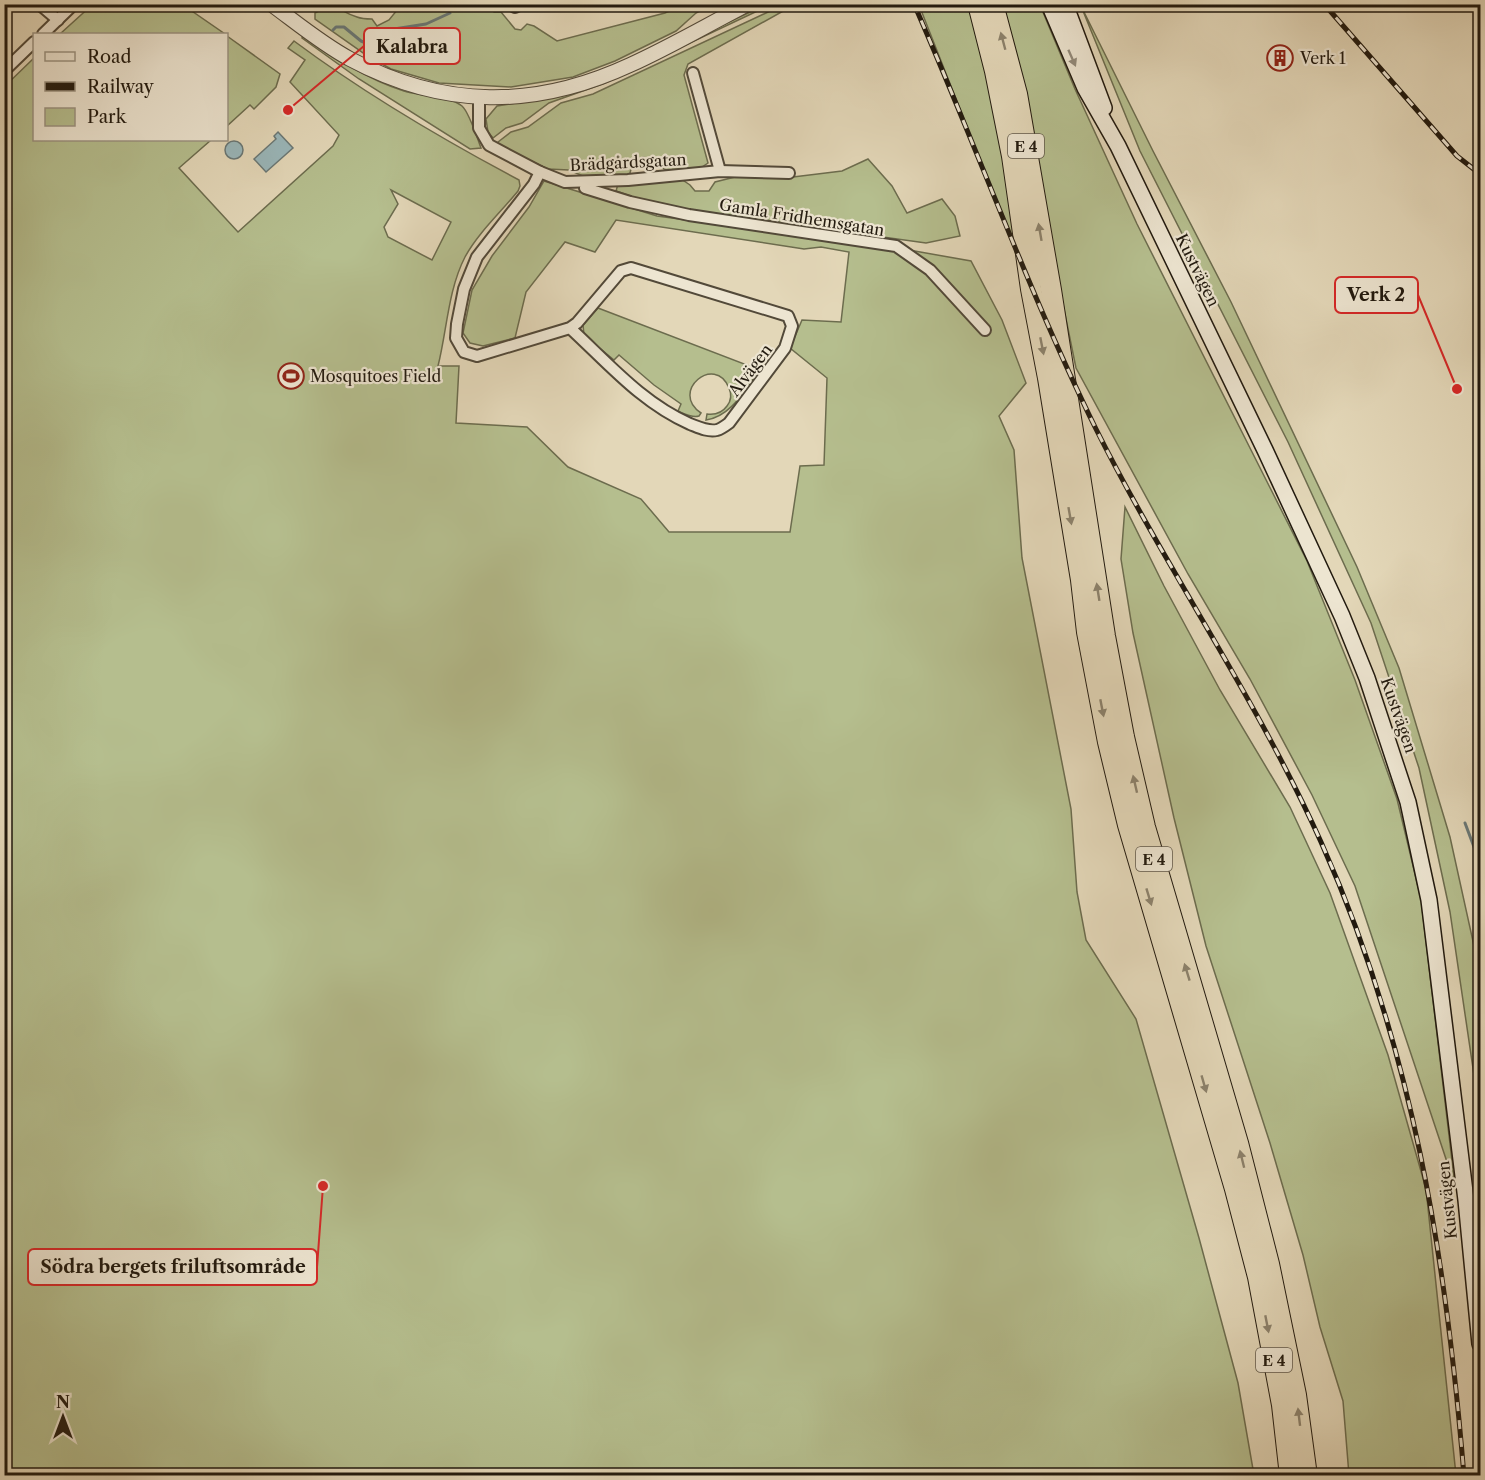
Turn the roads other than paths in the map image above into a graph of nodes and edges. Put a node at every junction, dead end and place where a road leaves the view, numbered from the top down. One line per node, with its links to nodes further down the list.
1 (39, 4): 11 (street)
2 (74, 4): 11 (street)
3 (271, 4): 16 (street)
4 (510, 4): 5 (street)
5 (521, 4)
6 (748, 4): 16 (street)
7 (978, 4): 26 (highway, E 4, one-way to 26)
8 (993, 4): 27 (highway, E 4, one-way to 8)
9 (1049, 4): 17 (main road, Kustvägen, one-way to 17)
10 (1065, 4): 17 (main road, Kustvägen)
11 (58, 20): 12 (street)
12 (44, 33)
13 (33, 43): 14 (street)
14 (4, 71)
15 (693, 73): 18 (street)
16 (479, 98): 19 (street, Brädgårdsgatan)
17 (1118, 146): 24 (main road, Kustvägen)
18 (720, 171): 19 (street, Brädgårdsgatan); 20 (street, Brädgårdsgatan)
19 (540, 172): 22 (street, Alvägen)
20 (789, 173)
21 (585, 188): 23 (street, Gamla Fridhemsgatan)
22 (570, 328): 22 (street, Alvägen)
23 (985, 330)
24 (1479, 1315): 25 (main road, Kustvägen)
25 (1480, 1344)
26 (1290, 1476)
27 (1307, 1476)

